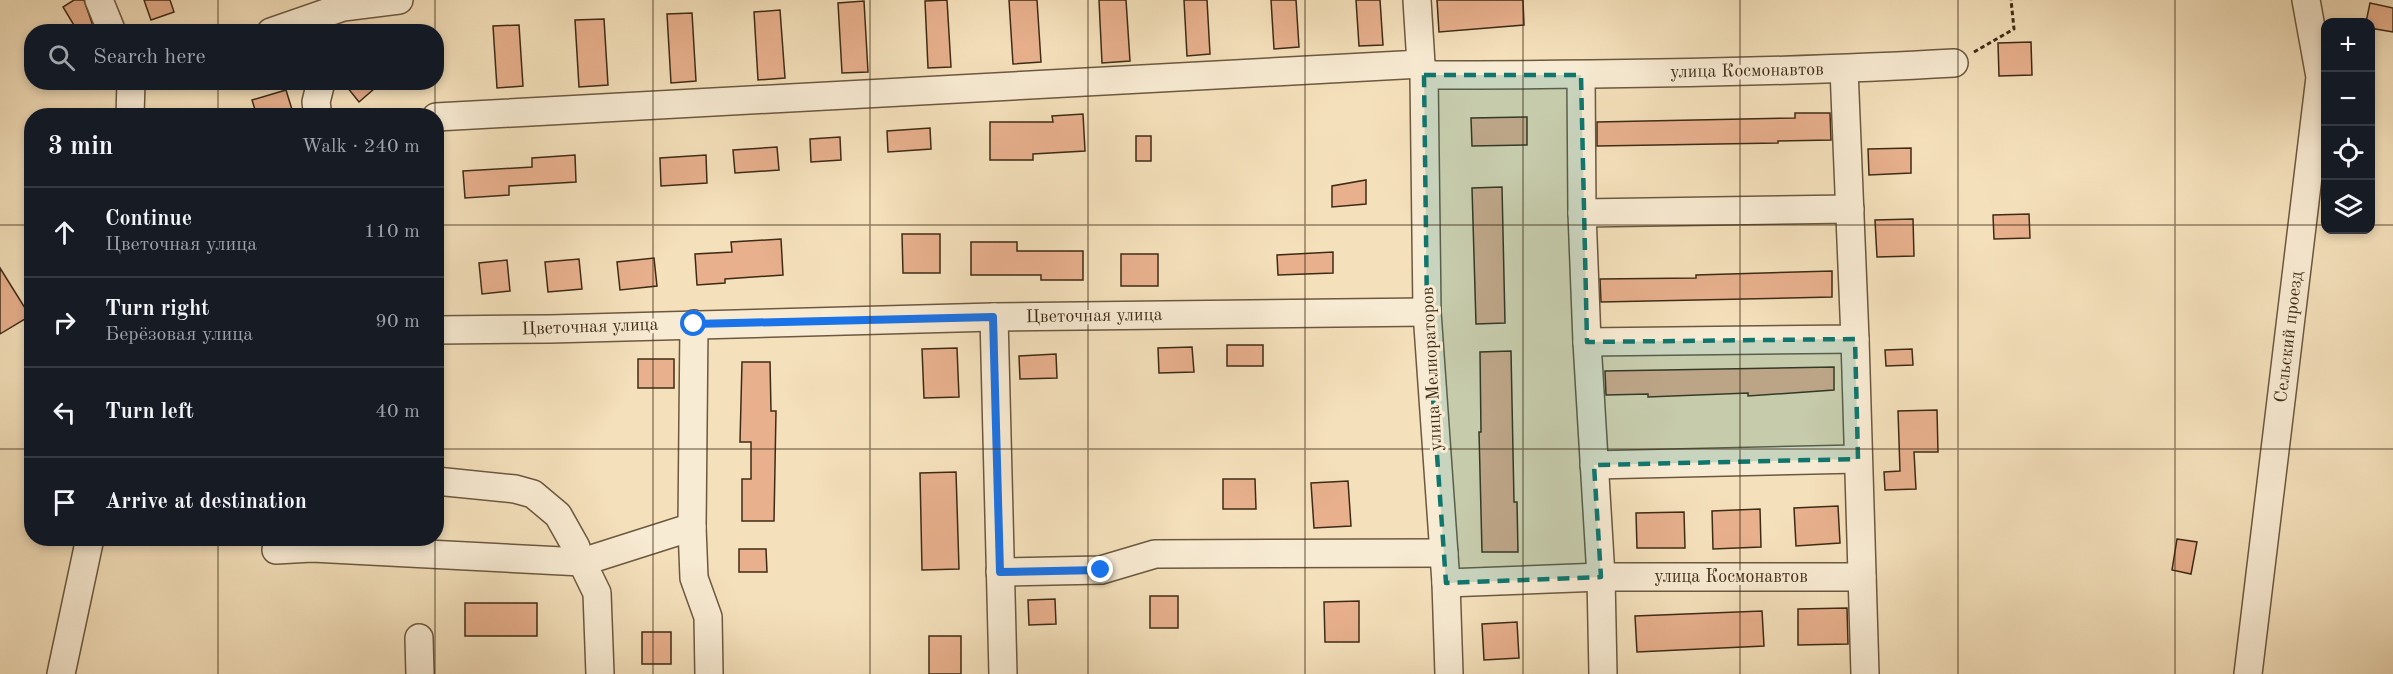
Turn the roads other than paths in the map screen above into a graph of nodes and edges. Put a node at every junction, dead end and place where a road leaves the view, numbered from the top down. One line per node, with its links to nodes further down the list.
1 (99, 0): 6 (street)
2 (399, 0): 5 (street)
3 (1417, 0): 10 (street, улица Мелиораторов)
4 (2306, 0): 44 (street, Сельский проезд)
5 (340, 13): 7 (street)
6 (109, 24)
7 (301, 24)
8 (1954, 63): 9 (street)
9 (1844, 69): 11 (street, улица Космонавтов); 15 (street, улица Космонавтов)
10 (1423, 70): 11 (street, улица Космонавтов); 14 (street, улица Космонавтов); 17 (street, улица Мелиораторов)
11 (1581, 75): 16 (street)
12 (132, 90): 13 (street)
13 (130, 108)
14 (444, 117)
15 (1850, 209): 16 (street); 21 (street, улица Космонавтов)
16 (1582, 213): 22 (street)
17 (1427, 312): 18 (street, Цветочная улица); 29 (street, улица Мелиораторов)
18 (993, 317): 19 (street, Цветочная улица); 31 (street)
19 (694, 324): 20 (street, Цветочная улица); 26 (street)
20 (444, 330)
21 (1855, 339): 22 (street); 23 (street, улица Космонавтов)
22 (1587, 342): 24 (street)
23 (1858, 459): 24 (street); 33 (street, улица Космонавтов)
24 (1594, 465): 32 (street)
25 (444, 482): 30 (street)
26 (692, 527): 30 (street); 39 (street)
27 (88, 546): 36 (street)
28 (276, 549): 30 (street)
29 (1444, 553): 31 (street); 34 (street, улица Мелиораторов)
30 (579, 554): 38 (street)
31 (1000, 572): 40 (street)
32 (1601, 577): 33 (street, улица Космонавтов); 34 (street, улица Космонавтов); 42 (street)
33 (1862, 577): 43 (street, улица Космонавтов)
34 (1446, 583): 41 (street, улица Мелиораторов)
35 (419, 638): 37 (street)
36 (61, 674)
37 (420, 674)
38 (600, 674)
39 (709, 674)
40 (1003, 674)
41 (1449, 674)
42 (1603, 674)
43 (1865, 674)
44 (2248, 674)

